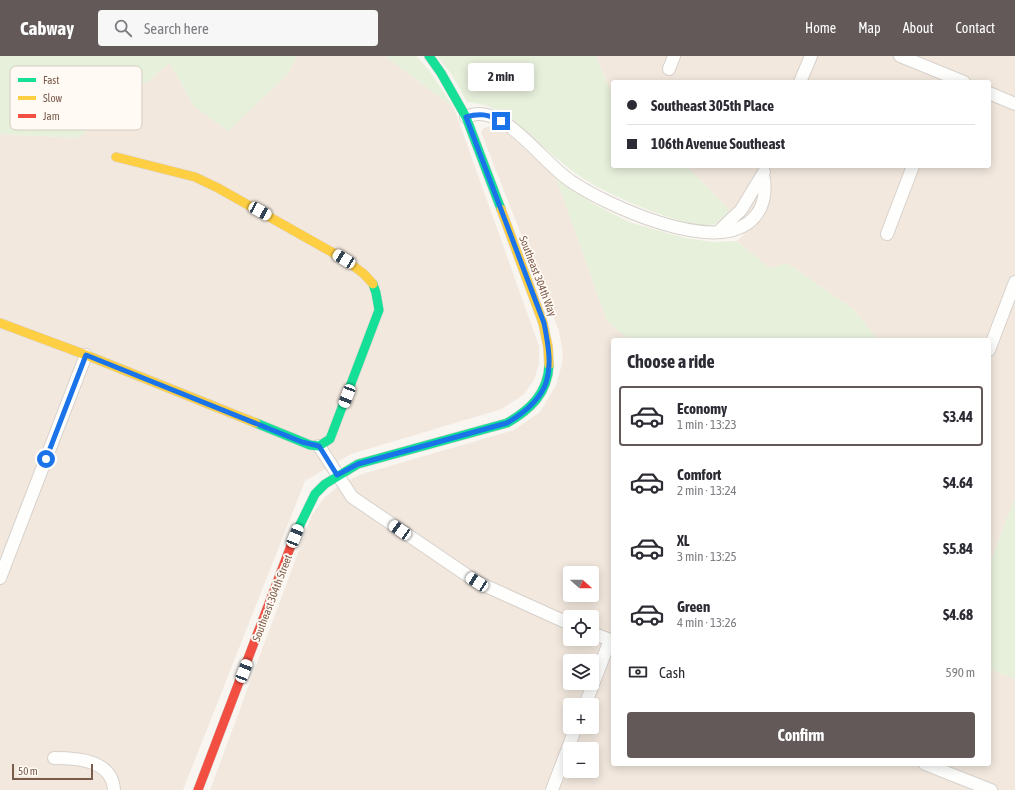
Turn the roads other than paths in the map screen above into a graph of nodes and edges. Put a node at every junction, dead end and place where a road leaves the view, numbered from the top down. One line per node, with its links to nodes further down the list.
1 (429, 56): 10 (street)
2 (674, 56): 5 (street)
3 (811, 56): 7 (street)
4 (900, 56): 6 (street)
5 (669, 69)
6 (947, 79)
7 (801, 80)
8 (991, 94): 9 (street)
9 (1015, 104)
10 (466, 117): 14 (street); 21 (street, Southeast 304th Way)
11 (116, 156): 20 (street)
12 (912, 168): 15 (street)
13 (765, 170): 14 (street); 14 (street)
14 (718, 232)
15 (887, 234)
16 (1015, 282): 18 (street)
17 (0, 323): 19 (street)
18 (991, 345)
19 (86, 355): 20 (street); 22 (street)
20 (319, 446): 21 (street)
21 (337, 475): 23 (street); 32 (street, Southeast 304th Street)
22 (0, 578)
23 (563, 621)
24 (599, 636): 25 (street)
25 (611, 640): 26 (street)
26 (588, 698)
27 (573, 734): 33 (street)
28 (54, 758): 30 (street)
29 (930, 766): 31 (street)
30 (114, 787)
31 (987, 789)
32 (198, 790)
33 (552, 790)

